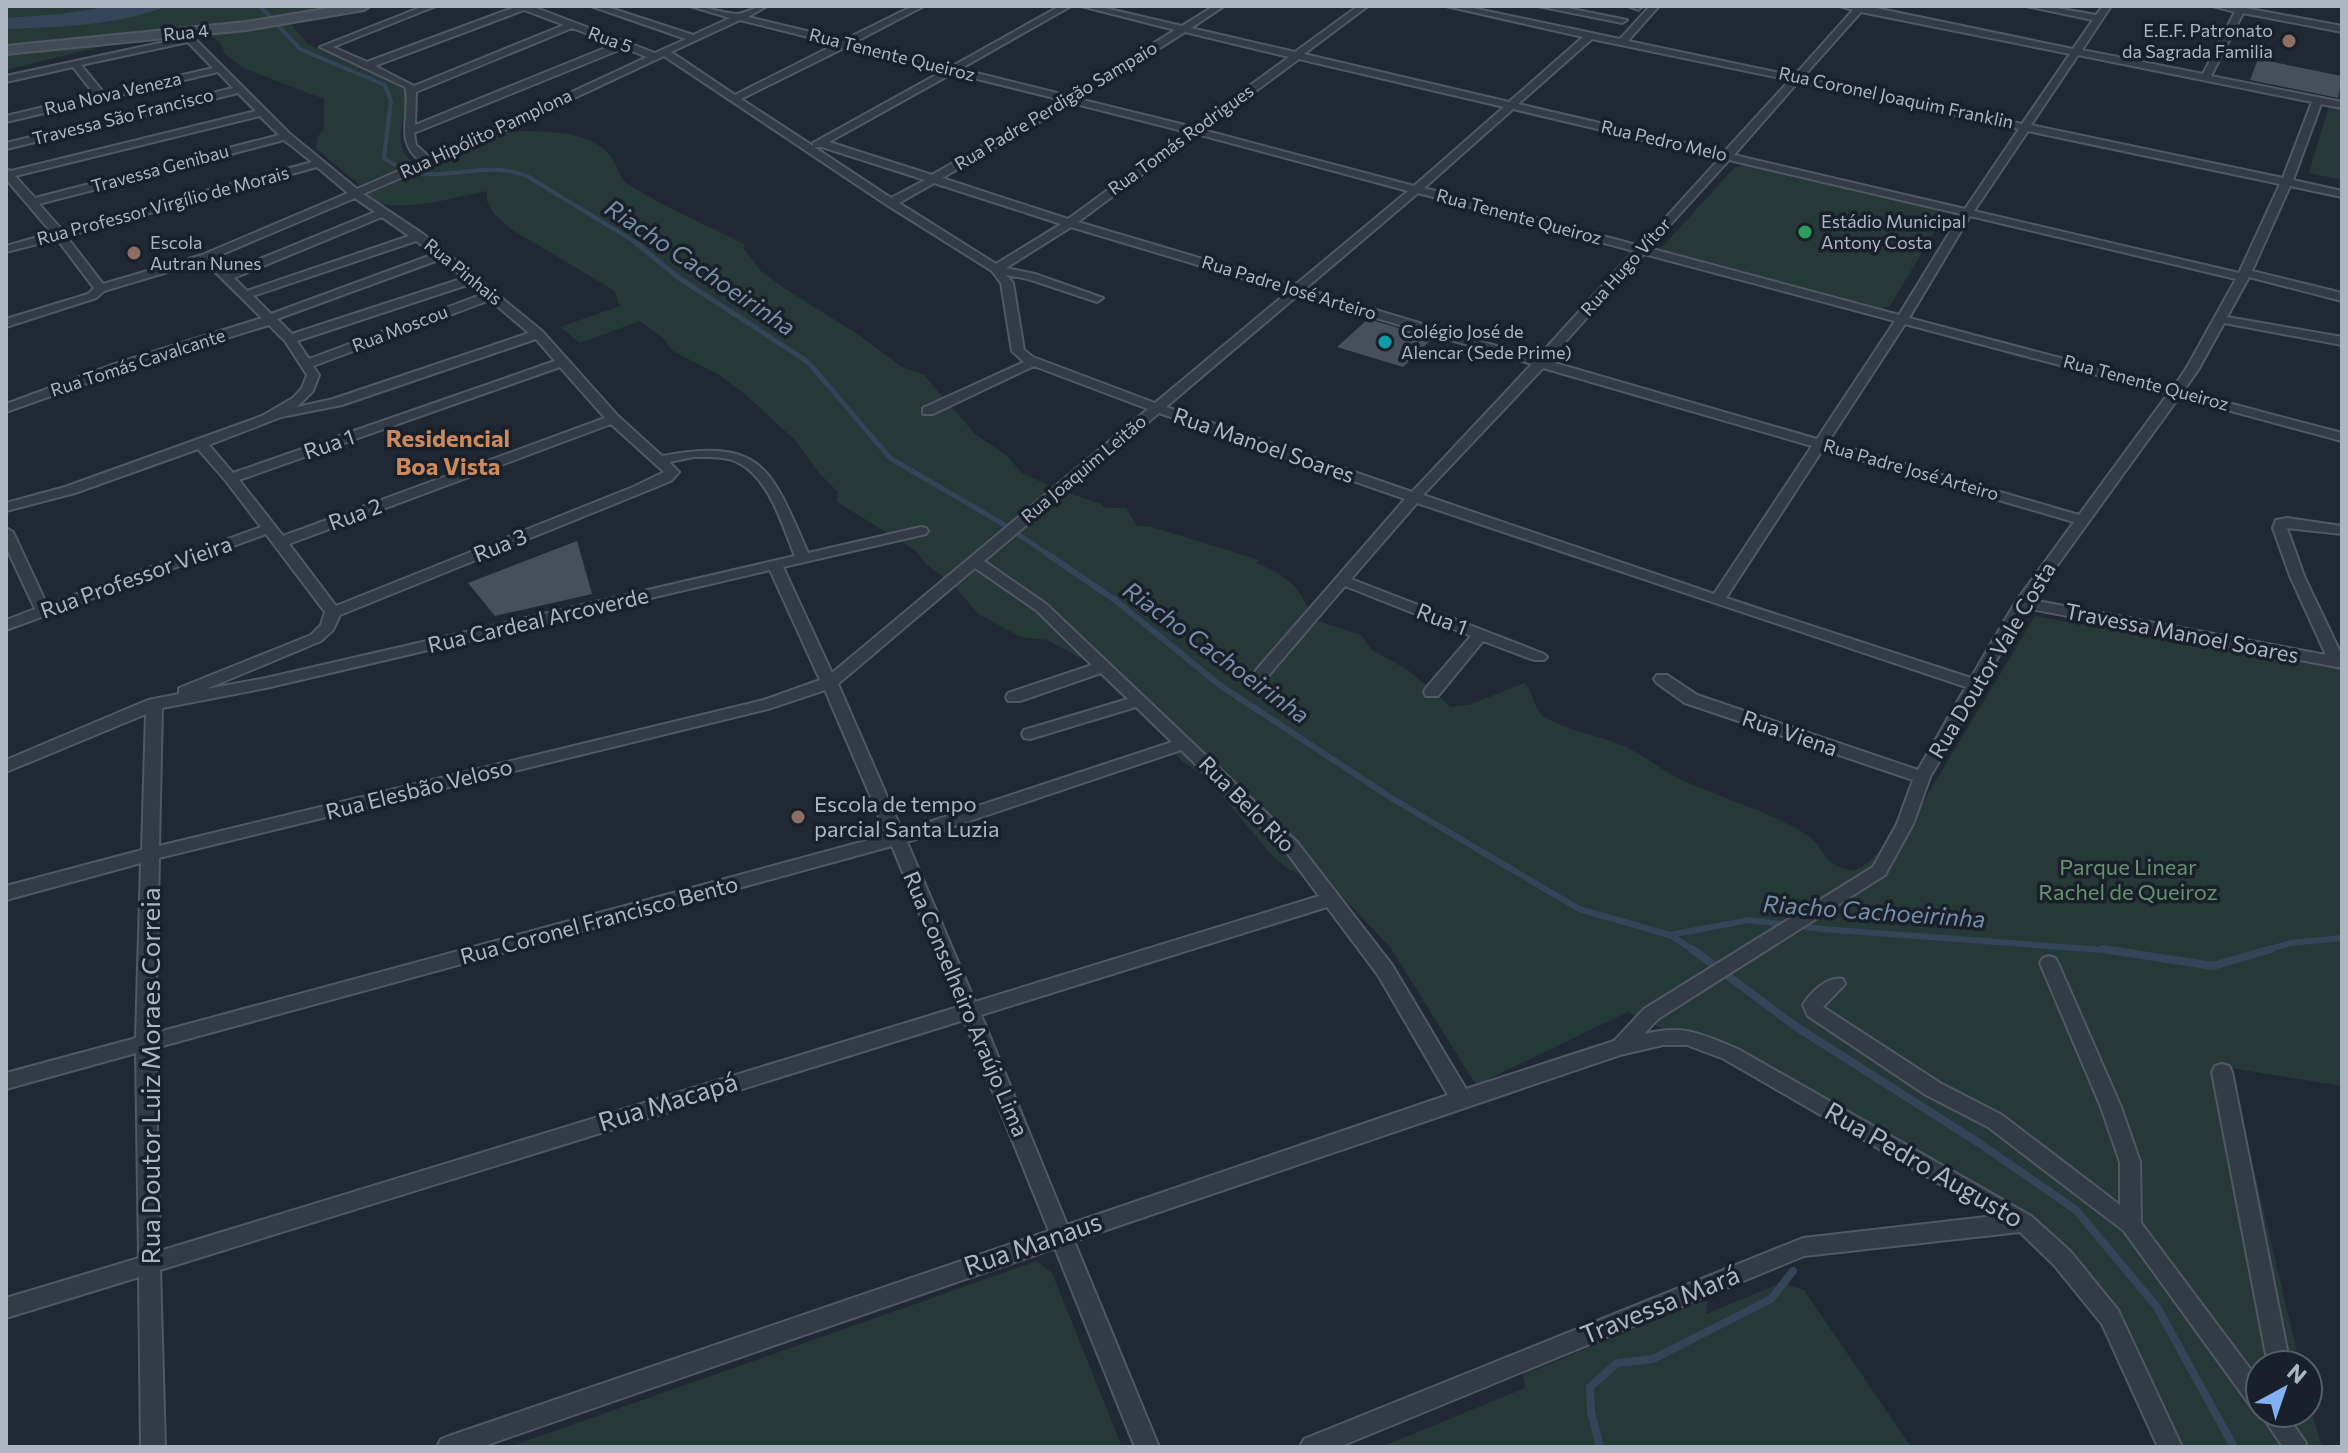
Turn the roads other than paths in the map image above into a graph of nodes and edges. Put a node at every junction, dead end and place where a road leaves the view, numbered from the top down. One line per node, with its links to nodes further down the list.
1 (364, 6): 28 (main road, Rua 4)
2 (432, 6): 38 (street)
3 (524, 6): 24 (street, Rua 5); 38 (street)
4 (595, 6): 29 (street)
5 (694, 6): 21 (street, Rua Tenente Queiroz)
6 (763, 6): 21 (street, Rua Hipólito Pamplona)
7 (920, 6): 31 (street)
8 (1067, 6): 40 (street)
9 (1085, 6): 26 (street, Rua Pedro Melo)
10 (1220, 6): 26 (street, Rua Padre Perdigão Sampaio)
11 (1364, 6): 36 (street, Rua Tomás Rodrigues)
12 (1450, 6): 27 (street, Rua Coronel Joaquim Franklin)
13 (1542, 6): 23 (street)
14 (1655, 6): 30 (street)
15 (1844, 6): 19 (street)
16 (2030, 6): 22 (street)
17 (2107, 6): 22 (street)
18 (2217, 6): 20 (street)
19 (1860, 8): 34 (street); 41 (street, Rua Hugo Vítor)
20 (2240, 10): 25 (street); 42 (street)
21 (739, 17): 29 (street, Rua Hipólito Pamplona); 31 (street, Rua Tenente Queiroz)
22 (2098, 18): 34 (street)
23 (1622, 20)
24 (569, 26): 32 (street, Rua 5); 45 (street)
25 (2342, 29)
26 (1182, 30): 36 (street, Rua Pedro Melo); 48 (street, Rua Padre Perdigão Sampaio)
27 (1591, 35): 30 (street, Rua Coronel Joaquim Franklin); 50 (street, Rua Joaquim Leitão)
28 (187, 36): 33 (main road, Rua 4); 37 (street); 39 (street, Rua Pinhais)
29 (693, 38): 35 (street, Rua Hipólito Pamplona)
30 (1623, 41): 41 (street, Rua Coronel Joaquim Franklin)
31 (844, 44): 40 (street, Rua Tenente Queiroz); 47 (street)
32 (622, 45): 35 (street, Rua 5); 56 (street)
33 (6, 50)
34 (2076, 52): 42 (street); 54 (street)
35 (659, 54): 47 (street); 62 (street, Rua Hipólito Pamplona)
36 (1296, 56): 50 (street, Rua Pedro Melo); 55 (street, Rua Tomás Rodrigues)
37 (75, 64): 43 (street); 46 (street)
38 (366, 66): 45 (street)
39 (220, 69): 44 (street, Rua Pinhais); 46 (street, Rua Nova Veneza)
40 (954, 70): 48 (street, Rua Tenente Queiroz); 59 (street)
41 (1796, 77): 54 (street, Rua Coronel Joaquim Franklin); 60 (street, Rua Hugo Vítor)
42 (2206, 77): 49 (street)
43 (6, 79)
44 (241, 89): 52 (street, Rua Pinhais); 58 (street, Travessa São Francisco)
45 (412, 90): 56 (street)
46 (101, 96): 53 (street, Rua Nova Veneza)
47 (736, 98): 59 (street)
48 (1070, 100): 55 (street, Rua Tenente Queiroz); 64 (street, Rua Padre Perdigão Sampaio)
49 (2318, 100): 51 (street); 65 (street, Rua Doutor Vale Costa)
50 (1513, 105): 60 (street, Rua Pedro Melo); 66 (street, Rua Joaquim Leitão)
51 (2342, 105)
52 (263, 112): 57 (street, Rua Pinhais); 63 (street)
53 (6, 119)
54 (2025, 125): 65 (street, Rua Coronel Joaquim Franklin); 72 (street)
55 (1193, 130): 66 (street, Rua Tenente Queiroz); 73 (street, Rua Tomás Rodrigues)
56 (409, 131): 62 (street)
57 (286, 136): 61 (street, Rua Pinhais); 69 (street, Travessa Genibau)
58 (6, 146)
59 (816, 146): 64 (street, Rua Padre José Arteiro); 70 (street)
60 (1726, 155): 72 (street, Rua Pedro Melo); 78 (street, Rua Hugo Vítor)
61 (318, 160): 67 (street, Rua Pinhais); 74 (street, Rua Professor Virgílio de Morais)
62 (426, 163): 67 (street, Rua Hipólito Pamplona)
63 (7, 174): 69 (street)
64 (936, 178): 70 (street, Rua Padre Perdigão Sampaio); 73 (street, Rua Padre José Arteiro)
65 (2287, 181): 68 (street, Rua Coronel Joaquim Franklin); 82 (street, Rua Doutor Vale Costa)
66 (1417, 189): 78 (street, Rua Tenente Queiroz); 86 (street, Rua Joaquim Leitão)
67 (355, 193): 71 (street, Rua Pinhais); 80 (street, Rua Hipólito Pamplona)
68 (2342, 194)
69 (33, 202): 74 (street)
70 (891, 203): 81 (street)
71 (385, 212): 75 (street, Rua Pinhais); 83 (street)
72 (1967, 213): 82 (street, Rua Pedro Melo); 91 (street)
73 (1070, 223): 81 (street, Rua Tomás Rodrigues); 86 (street, Rua Padre José Arteiro)
74 (56, 232): 76 (street, Rua Professor Virgílio de Morais); 77 (street, Rua Professor Virgílio de Morais); 85 (street)
75 (419, 236): 79 (street, Rua Pinhais); 87 (street)
76 (6, 242)
77 (6, 249)
78 (1643, 249): 91 (street, Rua Tenente Queiroz); 101 (street, Rua Hugo Vítor)
79 (443, 255): 84 (street, Rua Pinhais); 93 (street, Rua Tomás Cavalcante)
80 (206, 257): 83 (street); 85 (street, Rua Hipólito Pamplona)
81 (996, 269): 90 (street); 99 (street)
82 (2244, 275): 89 (street, Rua Pedro Melo); 92 (street, Rua Doutor Vale Costa)
83 (228, 276): 87 (street)
84 (473, 279): 88 (street, Rua Pinhais); 96 (street)
85 (100, 289): 94 (street, Rua Hipólito Pamplona)
86 (1298, 291): 101 (street, Rua Padre José Arteiro); 104 (street, Rua Joaquim Leitão)
87 (246, 295): 93 (street)
88 (492, 295): 95 (street, Rua Pinhais); 100 (street, Rua Moscou)
89 (2342, 297)
90 (1097, 298)
91 (1903, 318): 102 (street, Rua Tenente Queiroz); 109 (street)
92 (2221, 319): 97 (street); 102 (street, Rua Doutor Vale Costa)
93 (269, 320): 96 (street); 103 (street, Rua Tomás Cavalcante)
94 (6, 323)
95 (538, 334): 98 (street, Rua Pinhais); 106 (street)
96 (290, 339): 100 (street)
97 (2342, 341)
98 (563, 362): 107 (street); 112 (street, Rua 1)
99 (1033, 362): 104 (street, Rua Manoel Soares); 105 (street)
100 (309, 363): 106 (street)
101 (1540, 363): 109 (street, Rua Padre José Arteiro); 113 (street, Rua Hugo Vítor)
102 (2177, 391): 108 (street, Rua Tenente Queiroz); 115 (street, Rua Doutor Vale Costa)
103 (6, 408)
104 (1157, 408): 113 (street, Rua Manoel Soares); 121 (street, Rua Joaquim Leitão)
105 (928, 411)
106 (275, 415): 110 (street)
107 (613, 419): 111 (street); 120 (street, Rua 2)
108 (2342, 437)
109 (1818, 443): 115 (street, Rua Padre José Arteiro); 125 (street)
110 (200, 444): 112 (street); 114 (street)
111 (660, 460): 122 (street); 128 (street, Rua 3)
112 (231, 478): 116 (street)
113 (1414, 497): 124 (street, Rua Hugo Vítor); 125 (street, Rua Manoel Soares)
114 (6, 507)
115 (2081, 520): 126 (street, Rua Doutor Vale Costa)
116 (267, 529): 120 (street); 127 (street, Rua Professor Vieira)
117 (2342, 530): 132 (street)
118 (921, 531): 122 (street, Rua Cardeal Arcoverde)
119 (6, 532): 127 (street)
120 (278, 543): 128 (street)
121 (981, 556): 133 (street, Rua Belo Rio); 136 (street, Rua Joaquim Leitão)
122 (804, 559): 123 (street, Rua Cardeal Arcoverde)
123 (775, 565): 136 (street, Rua Conselheiro Araújo Lima); 141 (street, Rua Cardeal Arcoverde)
124 (1344, 581): 130 (street, Rua 1); 134 (street, Rua Hugo Vítor)
125 (1717, 600): 137 (street, Rua Manoel Soares)
126 (2022, 603): 132 (street, Travessa Manoel Soares); 137 (street, Rua Doutor Vale Costa)
127 (43, 611): 129 (street, Rua Professor Vieira)
128 (332, 617): 141 (street, Rua Cardeal Arcoverde)
129 (6, 625)
130 (1481, 634): 131 (street, Rua 1); 138 (street)
131 (1539, 657)
132 (2340, 662)
133 (1105, 666): 139 (street); 140 (street, Rua Belo Rio)
134 (1263, 672)
135 (1662, 679): 145 (street, Rua Viena)
136 (831, 682): 146 (street, Rua Conselheiro Araújo Lima); 147 (street, Rua Elesbão Veloso)
137 (1974, 684): 145 (street, Rua Doutor Vale Costa)
138 (1432, 692)
139 (1014, 697)
140 (1141, 700): 142 (street); 143 (street, Rua Belo Rio)
141 (154, 704): 144 (street, Rua Cardeal Arcoverde); 147 (street, Rua Doutor Luiz Moraes Correia)
142 (1030, 734)
143 (1186, 743): 146 (street, Rua Coronel Francisco Bento); 149 (street, Rua Belo Rio)
144 (6, 766)
145 (1922, 777): 154 (street, Rua Doutor Vale Costa)
146 (896, 839): 152 (street, Rua Conselheiro Araújo Lima); 153 (street, Rua Coronel Francisco Bento)
147 (151, 854): 148 (street, Rua Elesbão Veloso); 153 (street, Rua Doutor Luiz Moraes Correia)
148 (6, 893)
149 (1332, 899): 152 (street, Rua Macapá); 157 (street, Rua Belo Rio)
150 (2049, 963): 159 (street)
151 (1836, 984): 159 (street)
152 (970, 1011): 160 (street, Rua Conselheiro Araújo Lima); 161 (street, Rua Macapá)
153 (145, 1043): 156 (street, Rua Coronel Francisco Bento); 161 (street, Rua Doutor Luiz Moraes Correia)
154 (1620, 1047): 157 (street, Rua Manaus); 158 (street, Rua Pedro Augusto)
155 (2222, 1072): 163 (street)
156 (6, 1081)
157 (1461, 1099): 160 (street, Rua Manaus)
158 (2024, 1222): 168 (street, Travessa Mará); 169 (street, Rua Pedro Augusto)
159 (2131, 1225): 164 (street)
160 (1059, 1235): 166 (street, Rua Manaus); 167 (street, Rua Conselheiro Araújo Lima)
161 (151, 1262): 162 (street, Rua Macapá); 165 (street, Rua Doutor Luiz Moraes Correia)
162 (6, 1308)
163 (2276, 1349)
164 (2244, 1378)
165 (153, 1447)
166 (449, 1447)
167 (1147, 1447)
168 (1312, 1447)
169 (2170, 1447)

